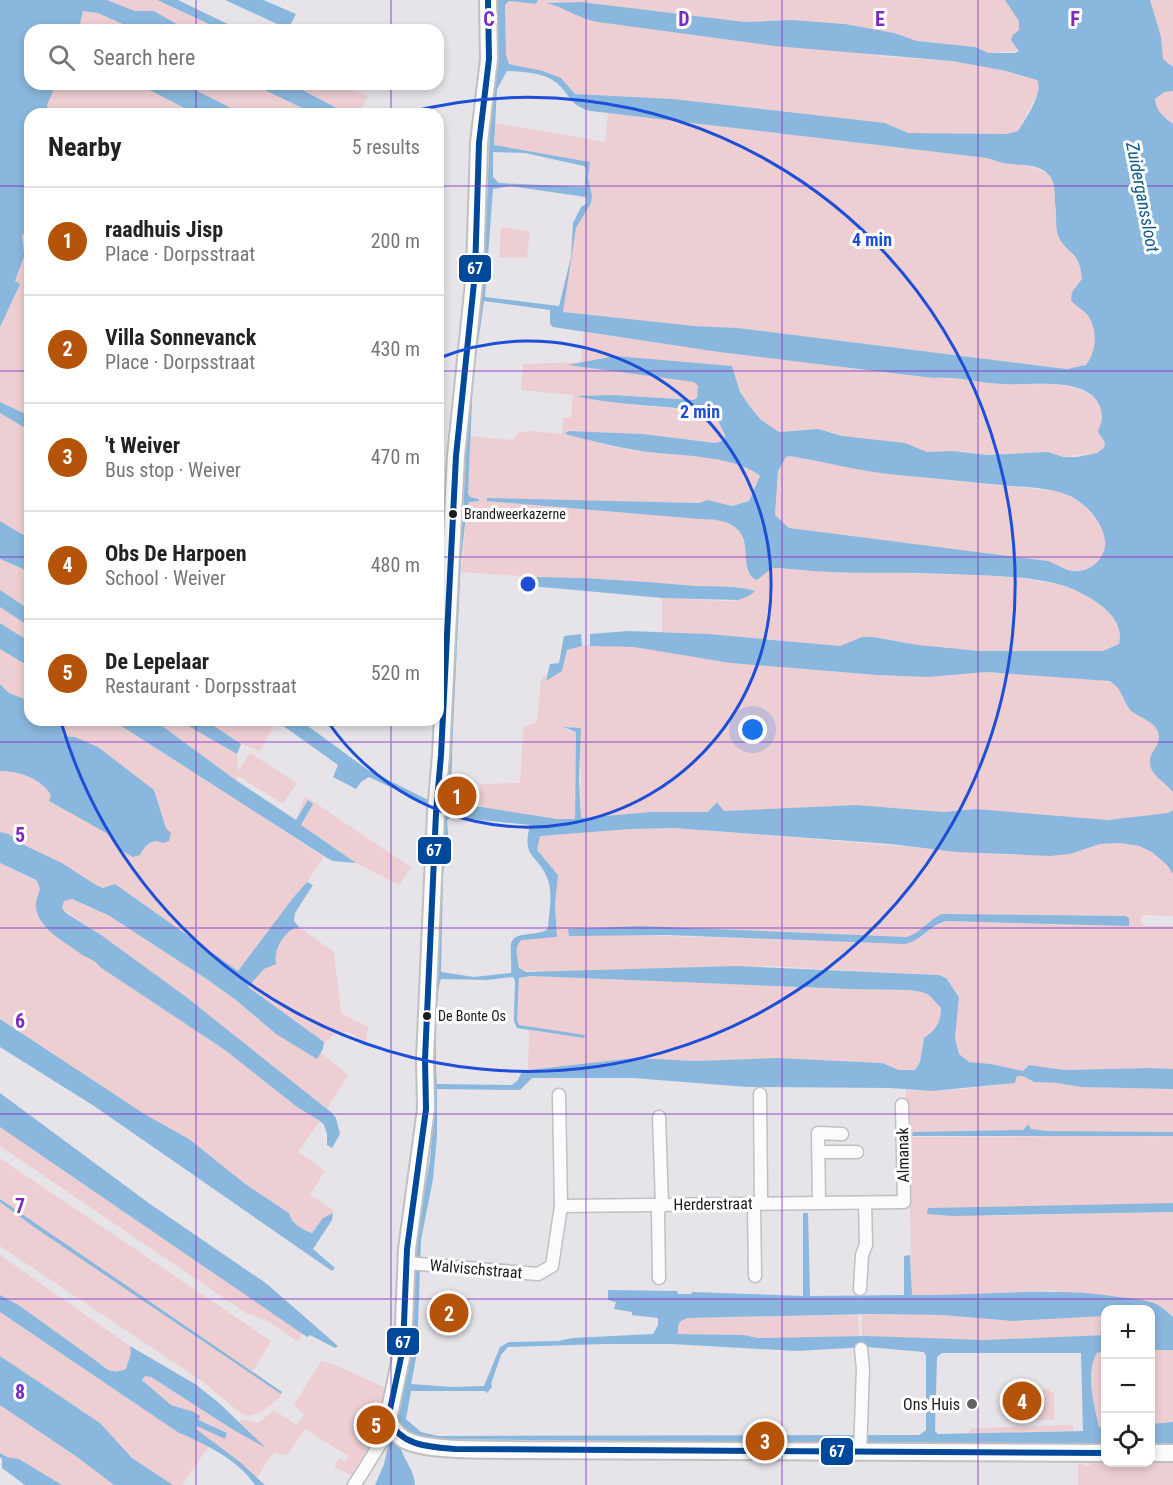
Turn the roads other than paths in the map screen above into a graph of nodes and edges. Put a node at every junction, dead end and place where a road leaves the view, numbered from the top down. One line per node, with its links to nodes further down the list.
1 (488, 0): 2 (street)
2 (444, 666)
3 (441, 726): 16 (street)
4 (760, 1094): 12 (street)
5 (560, 1095): 15 (street, Walvischstraat)
6 (902, 1105): 13 (street, Almanak)
7 (659, 1117): 14 (street)
8 (842, 1134): 9 (street)
9 (819, 1152): 10 (street); 11 (street)
10 (857, 1152)
11 (819, 1202): 12 (street, Herderstraat); 13 (street, Herderstraat)
12 (758, 1203): 14 (street, Herderstraat); 17 (street)
13 (865, 1203): 19 (street)
14 (662, 1205): 15 (street, Herderstraat); 18 (street)
15 (561, 1206): 16 (street, Walvischstraat)
16 (410, 1263): 21 (street)
17 (756, 1276)
18 (659, 1278)
19 (860, 1289)
20 (861, 1349): 22 (street)
21 (397, 1433): 22 (street); 26 (street)
22 (860, 1449): 23 (street)
23 (1101, 1453)
24 (1155, 1453): 25 (street)
25 (1173, 1453)
26 (354, 1485)

